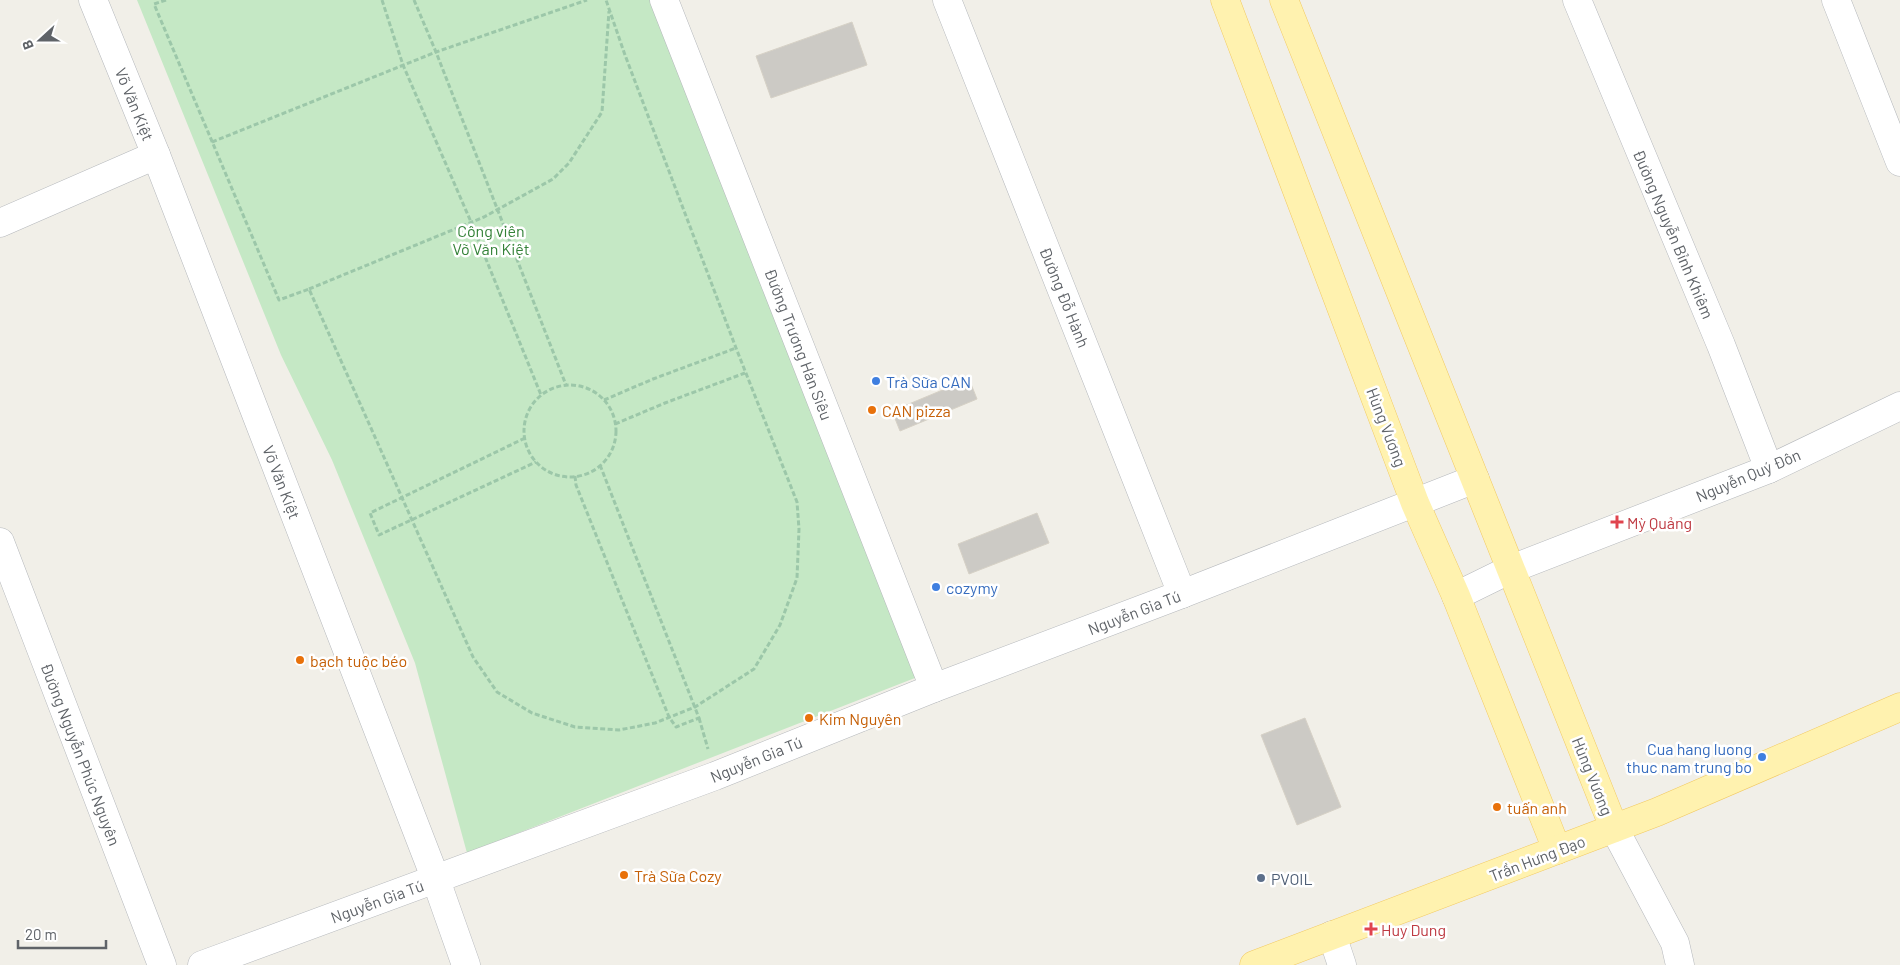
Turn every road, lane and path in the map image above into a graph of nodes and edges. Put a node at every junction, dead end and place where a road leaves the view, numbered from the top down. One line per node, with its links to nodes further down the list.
1 (93, 0): 17 (street, Võ Văn Kiệt)
2 (166, 0): 16 (path)
3 (382, 0): 15 (path)
4 (414, 0): 14 (path)
5 (588, 0): 14 (path)
6 (605, 0): 13 (path)
7 (664, 0): 43 (street, Đường Trương Hán Siêu)
8 (947, 0): 41 (street, Đường Đỗ Hành)
9 (1225, 0): 37 (main road, Hùng Vương)
10 (1284, 0): 35 (main road, Hùng Vương)
11 (1577, 0): 33 (street, Đường Nguyễn Bỉnh Khiêm)
12 (1836, 0): 18 (street)
13 (610, 9): 19 (path); 23 (path)
14 (436, 52): 15 (path); 19 (path)
15 (403, 65): 16 (path); 20 (path)
16 (212, 142): 22 (path)
17 (156, 155): 21 (street); 49 (street, Võ Văn Kiệt)
18 (1900, 162)
19 (496, 210): 20 (path); 25 (path)
20 (471, 222): 22 (path); 26 (path)
21 (0, 223)
22 (309, 288): 36 (path)
23 (736, 348): 24 (path); 27 (path)
24 (745, 373): 29 (path); 44 (path)
25 (566, 385): 26 (path); 27 (path)
26 (541, 395): 30 (path)
27 (604, 400): 29 (path)
28 (1900, 406): 33 (street, Nguyễn Quý Đôn)
29 (615, 424): 32 (path)
30 (525, 438): 31 (path); 36 (path)
31 (536, 462): 34 (path); 38 (path)
32 (600, 465): 34 (path); 44 (path)
33 (1770, 469): 40 (street, Nguyễn Quý Đôn)
34 (575, 476): 46 (path)
35 (1475, 479): 37 (street, Nguyễn Gia Tú); 40 (main road, Hùng Vương)
36 (403, 497): 38 (path); 38 (path)
37 (1416, 502): 41 (street, Nguyễn Gia Tú); 42 (main road, Hùng Vương)
38 (412, 520): 46 (path)
39 (0, 542): 51 (street, Đường Nguyễn Phúc Nguyên)
40 (1511, 569): 42 (street, Nguyễn Quý Đôn); 47 (main road, Hùng Vương)
41 (1182, 594): 43 (street, Nguyễn Gia Tú)
42 (1456, 596): 48 (main road, Hùng Vương)
43 (934, 688): 49 (street, Nguyễn Gia Tú)
44 (695, 707): 46 (path); 46 (path)
45 (1900, 707): 47 (main road, Trần Hưng Đạo)
46 (669, 717)
47 (1614, 828): 48 (main road, Trần Hưng Đạo); 56 (street)
48 (1557, 850): 50 (main road, Trần Hưng Đạo)
49 (436, 880): 52 (street, Nguyễn Gia Tú); 53 (street, Võ Văn Kiệt)
50 (1332, 936): 54 (main road, Trần Hưng Đạo); 55 (street)
51 (162, 965)
52 (202, 965)
53 (466, 965)
54 (1254, 965)
55 (1342, 965)
56 (1680, 965)

